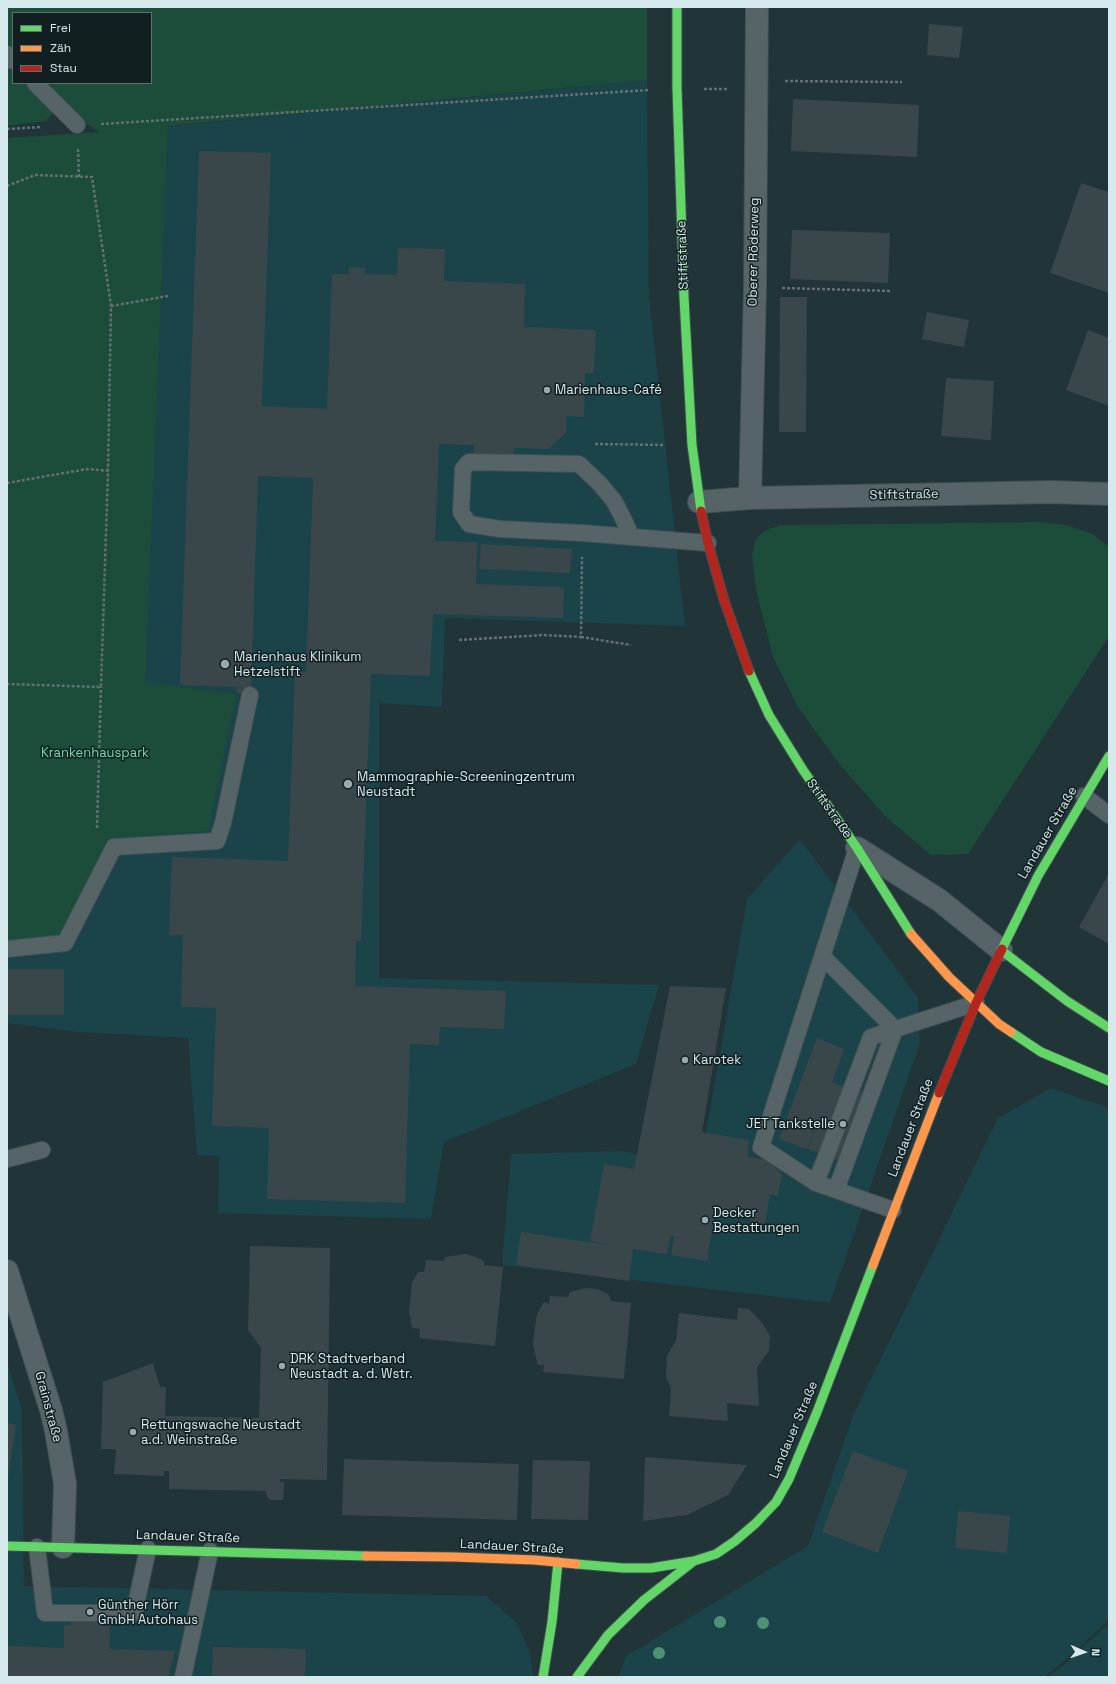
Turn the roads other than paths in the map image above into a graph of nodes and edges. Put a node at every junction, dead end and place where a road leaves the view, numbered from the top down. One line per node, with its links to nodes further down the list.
1 (677, 7): 7 (street, Stiftstraße)
2 (757, 7): 6 (street, Oberer Röderweg)
3 (36, 84): 4 (lane)
4 (77, 125)
5 (1109, 494): 6 (street, Stiftstraße)
6 (750, 498): 7 (street, Stiftstraße)
7 (699, 502): 9 (street, Stiftstraße)
8 (631, 536): 8 (lane); 9 (lane)
9 (708, 543): 14 (street, Stiftstraße)
10 (250, 695): 15 (lane)
11 (1109, 756): 12 (street, Landauer Straße)
12 (1084, 796): 13 (lane); 16 (street, Landauer Straße)
13 (1109, 815)
14 (857, 848): 16 (street, Stiftstraße); 17 (lane); 18 (street, Stiftstraße)
15 (7, 949)
16 (1002, 950): 18 (street, Landauer Straße); 19 (street)
17 (823, 957): 20 (lane); 24 (lane)
18 (976, 1002): 20 (lane); 21 (street, Stiftstraße); 26 (street, Landauer Straße)
19 (1109, 1028)
20 (895, 1029): 24 (lane); 25 (lane)
21 (1109, 1081)
22 (42, 1150): 23 (lane)
23 (7, 1159)
24 (816, 1183): 25 (lane)
25 (836, 1190): 26 (lane)
26 (893, 1210): 34 (street, Landauer Straße)
27 (7, 1271): 30 (street, Grainstraße)
28 (7, 1546): 29 (street, Landauer Straße)
29 (38, 1547): 30 (street, Landauer Straße); 31 (lane)
30 (63, 1547): 31 (street, Landauer Straße)
31 (148, 1549): 32 (street, Landauer Straße)
32 (210, 1551): 33 (street, Landauer Straße); 35 (lane)
33 (558, 1562): 34 (street, Landauer Straße); 36 (street)
34 (694, 1562): 37 (street)
35 (183, 1677)
36 (543, 1677)
37 (577, 1677)

